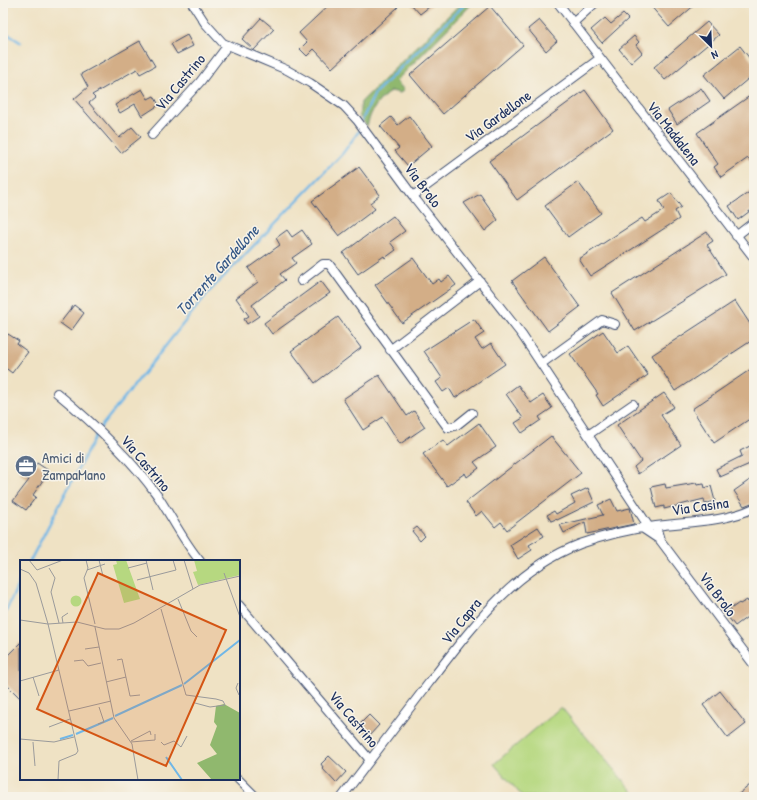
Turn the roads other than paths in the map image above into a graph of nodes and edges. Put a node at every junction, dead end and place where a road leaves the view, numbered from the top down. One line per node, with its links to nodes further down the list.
1 (192, 3): 5 (street, Via Brolo)
2 (558, 3): 4 (street, Via Maddalena)
3 (595, 3): 4 (street)
4 (573, 23): 6 (street, Via Maddalena)
5 (228, 45): 7 (street, Via Castrino); 8 (street, Via Brolo)
6 (599, 59): 8 (street, Via Gardellone); 10 (street, Via Maddalena)
7 (152, 135)
8 (413, 196): 13 (street, Via Brolo)
9 (754, 222): 10 (street)
10 (736, 236): 11 (street, Via Maddalena)
11 (754, 258)
12 (301, 280): 15 (street)
13 (480, 281): 15 (street); 16 (street, Via Brolo)
14 (615, 324): 16 (street)
15 (390, 350): 19 (street)
16 (541, 364): 20 (street, Via Brolo)
17 (57, 393): 24 (street, Via Castrino)
18 (633, 404): 20 (street)
19 (472, 413)
20 (588, 435): 22 (street, Via Brolo)
21 (754, 508): 22 (street, Via Casina)
22 (649, 527): 23 (street, Via Brolo); 23 (street, Via Brolo); 27 (street, Via Capra)
23 (660, 540): 26 (street, Via Brolo)
24 (199, 560)
25 (240, 606): 27 (street, Via Castrino)
26 (754, 665)
27 (370, 760): 30 (street, Via Capra)
28 (239, 780): 29 (street)
29 (256, 797)
30 (342, 797)

